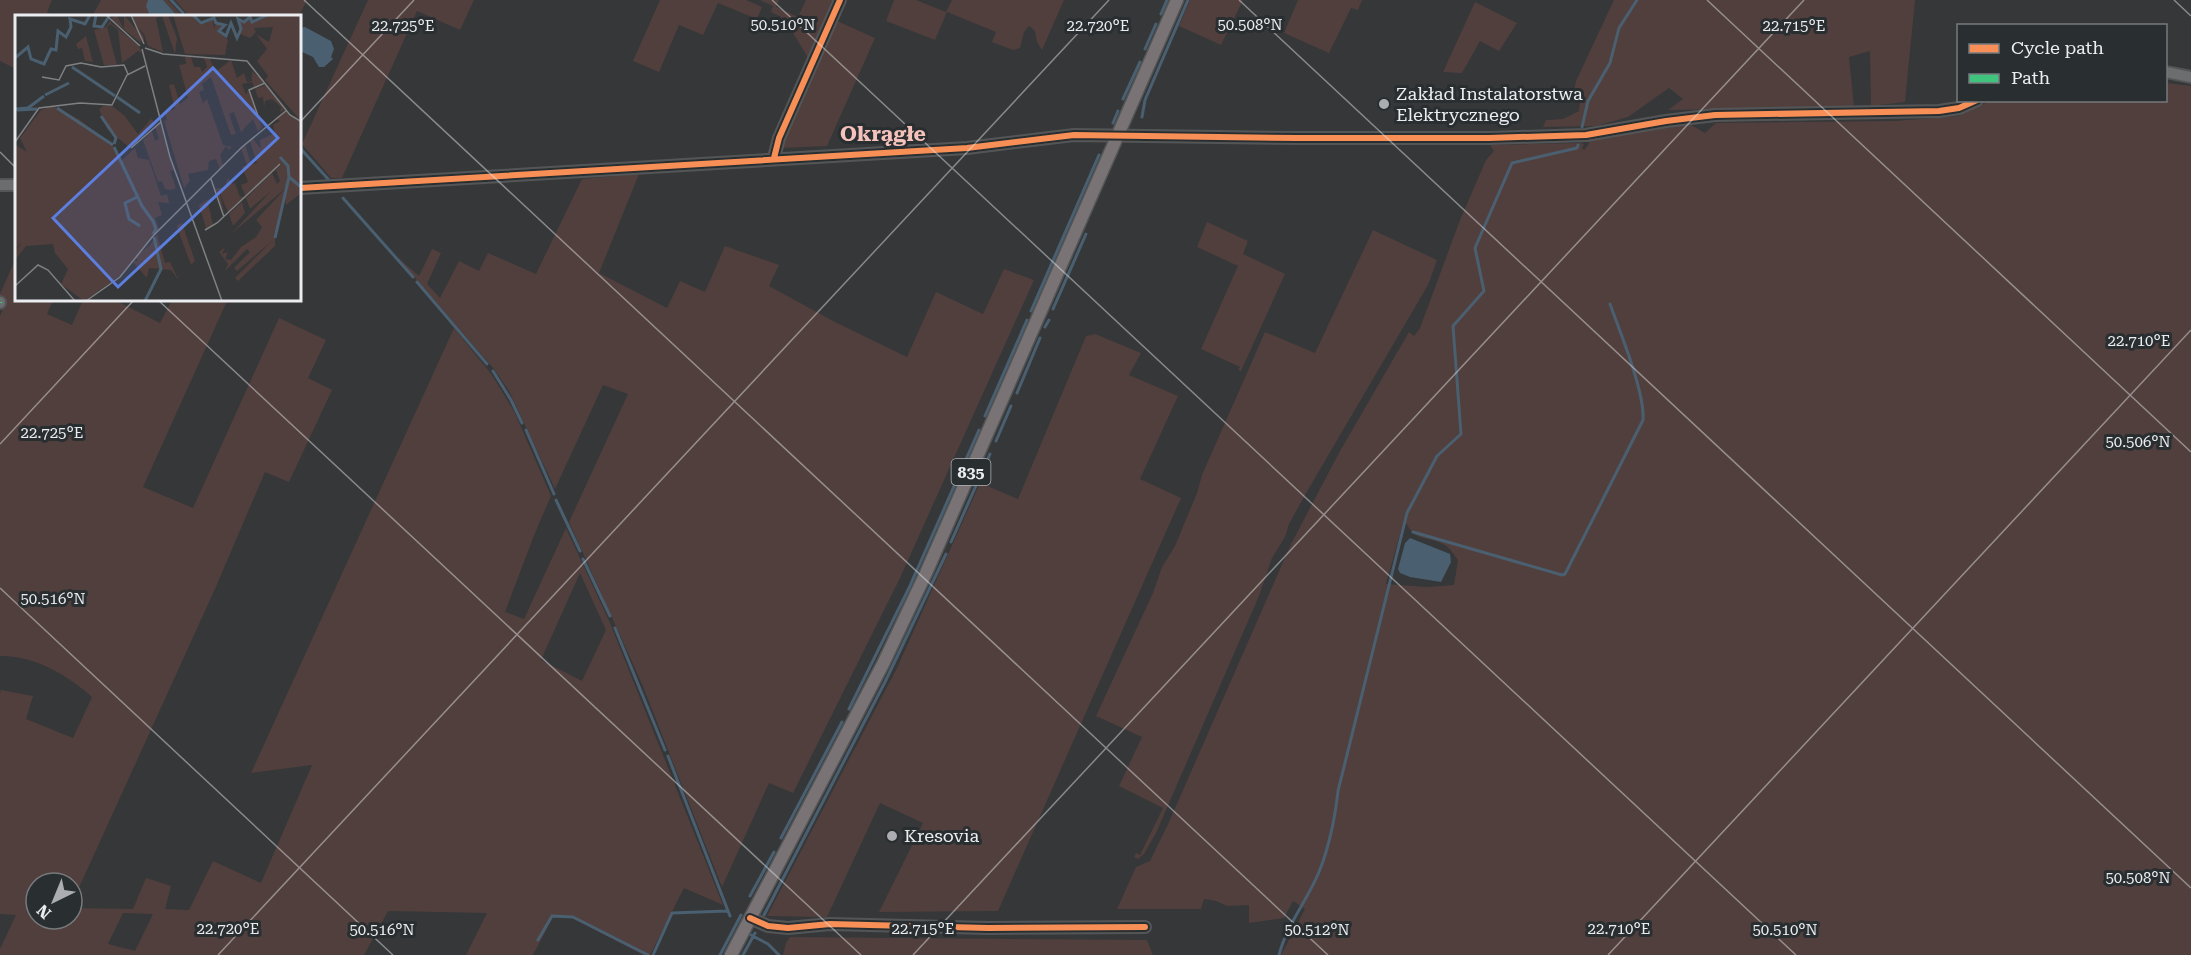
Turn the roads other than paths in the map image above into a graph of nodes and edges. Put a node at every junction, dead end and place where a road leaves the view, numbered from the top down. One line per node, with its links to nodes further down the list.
1 (840, 0): 7 (street)
2 (1177, 0): 6 (main road, 835)
3 (2167, 72): 4 (street)
4 (2191, 77)
5 (1972, 102): 6 (street)
6 (1118, 137): 7 (street); 11 (main road, 835)
7 (774, 158): 10 (street)
8 (0, 184): 9 (street)
9 (15, 185)
10 (302, 188)
11 (750, 918): 12 (street); 13 (main road, 835)
12 (1145, 927)
13 (731, 955)

